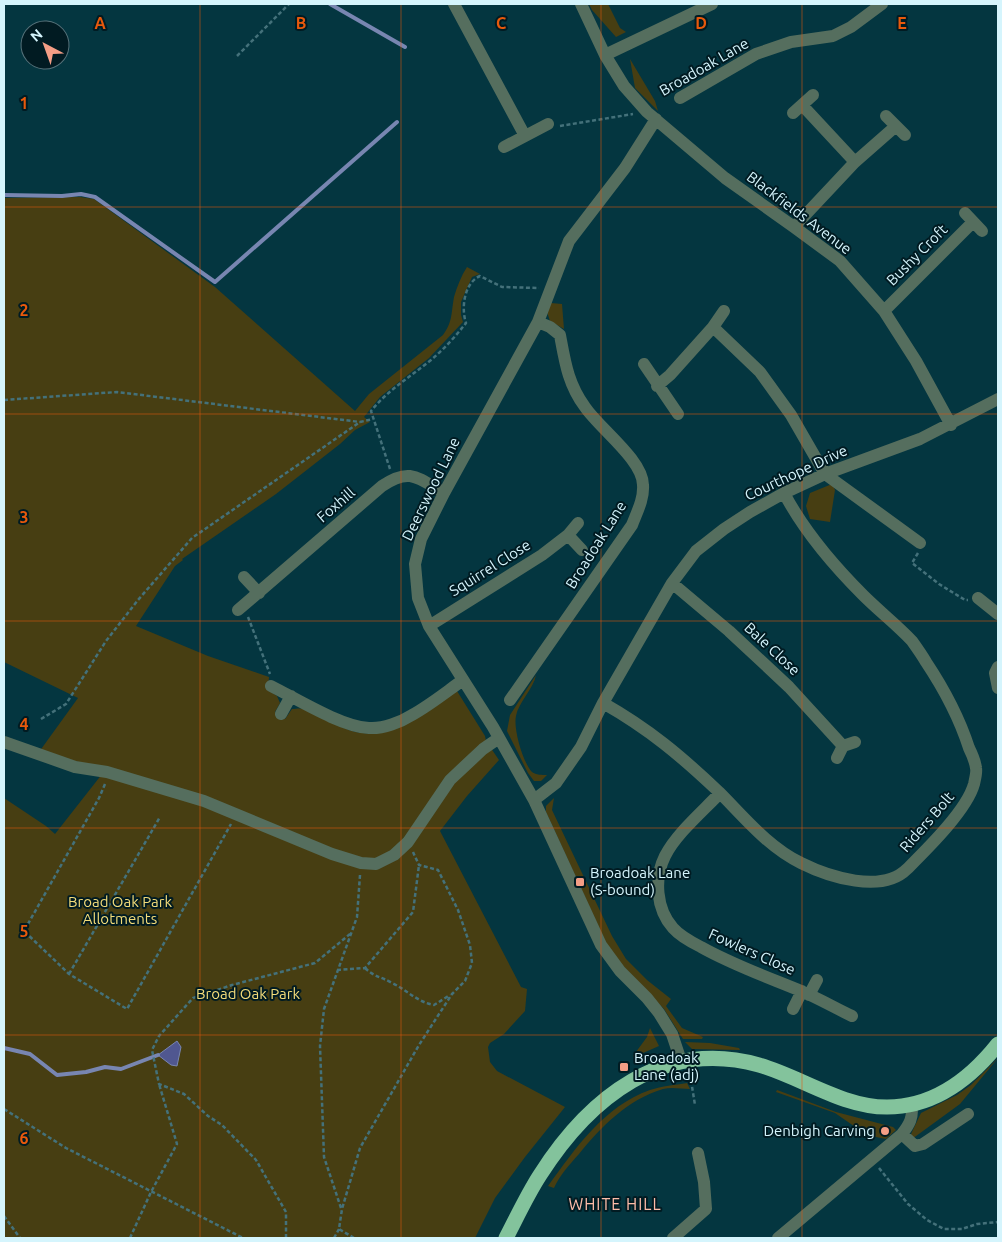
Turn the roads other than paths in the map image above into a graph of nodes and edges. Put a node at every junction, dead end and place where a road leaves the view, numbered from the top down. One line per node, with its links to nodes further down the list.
1 (454, 4): 11 (street)
2 (581, 4): 5 (street, Blackfields Avenue)
3 (712, 4): 5 (street)
4 (882, 4): 7 (street, Broadoak Lane)
5 (605, 55): 8 (street, Blackfields Avenue)
6 (813, 96): 13 (street)
7 (680, 98)
8 (652, 116): 15 (street, Blackfields Avenue); 18 (street, Broadoak Lane)
9 (886, 116): 13 (street)
10 (548, 124): 11 (street)
11 (525, 136): 12 (street)
12 (504, 147)
13 (855, 162): 15 (street)
14 (973, 222): 17 (street, Bushy Croft)
15 (794, 227): 17 (street, Blackfields Avenue)
16 (724, 311): 19 (street)
17 (884, 311): 24 (street, Blackfields Avenue)
18 (538, 322): 26 (street, Deerswood Lane); 44 (street, Broadoak Lane)
19 (714, 326): 21 (street); 25 (street)
20 (644, 364): 21 (street)
21 (657, 386): 23 (street)
22 (998, 399): 24 (street, Courthope Drive)
23 (678, 414)
24 (951, 424): 25 (street, Courthope Drive)
25 (825, 474): 27 (street, Courthope Drive); 30 (street)
26 (444, 493): 34 (street, Foxhill); 38 (street, Deerswood Lane)
27 (784, 493): 33 (street, Courthope Drive); 50 (street, Riders Bolt)
28 (578, 524): 29 (street, Squirrel Close)
29 (568, 535): 31 (street); 38 (street, Squirrel Close)
30 (920, 543)
31 (582, 550)
32 (244, 577): 34 (street)
33 (672, 583): 45 (street, Courthope Drive); 49 (street, Bale Close)
34 (258, 593): 36 (street, Foxhill)
35 (978, 598): 37 (street)
36 (241, 608)
37 (998, 614)
38 (429, 626): 40 (street, Deerswood Lane)
39 (998, 666): 42 (street)
40 (463, 680): 43 (street); 47 (street, Deerswood Lane)
41 (271, 686): 43 (street)
42 (998, 688)
43 (290, 696): 46 (street)
44 (510, 700)
45 (603, 703): 50 (street, Riders Bolt); 51 (street, Courthope Drive)
46 (281, 714)
47 (496, 732): 48 (street); 51 (street)
48 (4, 742)
49 (837, 758)
50 (720, 793): 53 (street, Fowlers Close)
51 (534, 800): 57 (street)
52 (817, 980): 53 (street, Fowlers Close)
53 (805, 993): 54 (street, Fowlers Close); 55 (street, Fowlers Close)
54 (793, 1009)
55 (852, 1016)
56 (998, 1044): 58 (highway)
57 (684, 1060): 58 (highway); 62 (highway)
58 (911, 1105): 60 (street)
59 (968, 1114): 60 (street)
60 (902, 1134): 64 (street)
61 (700, 1153): 63 (street)
62 (506, 1238)
63 (673, 1238)
64 (778, 1238)

